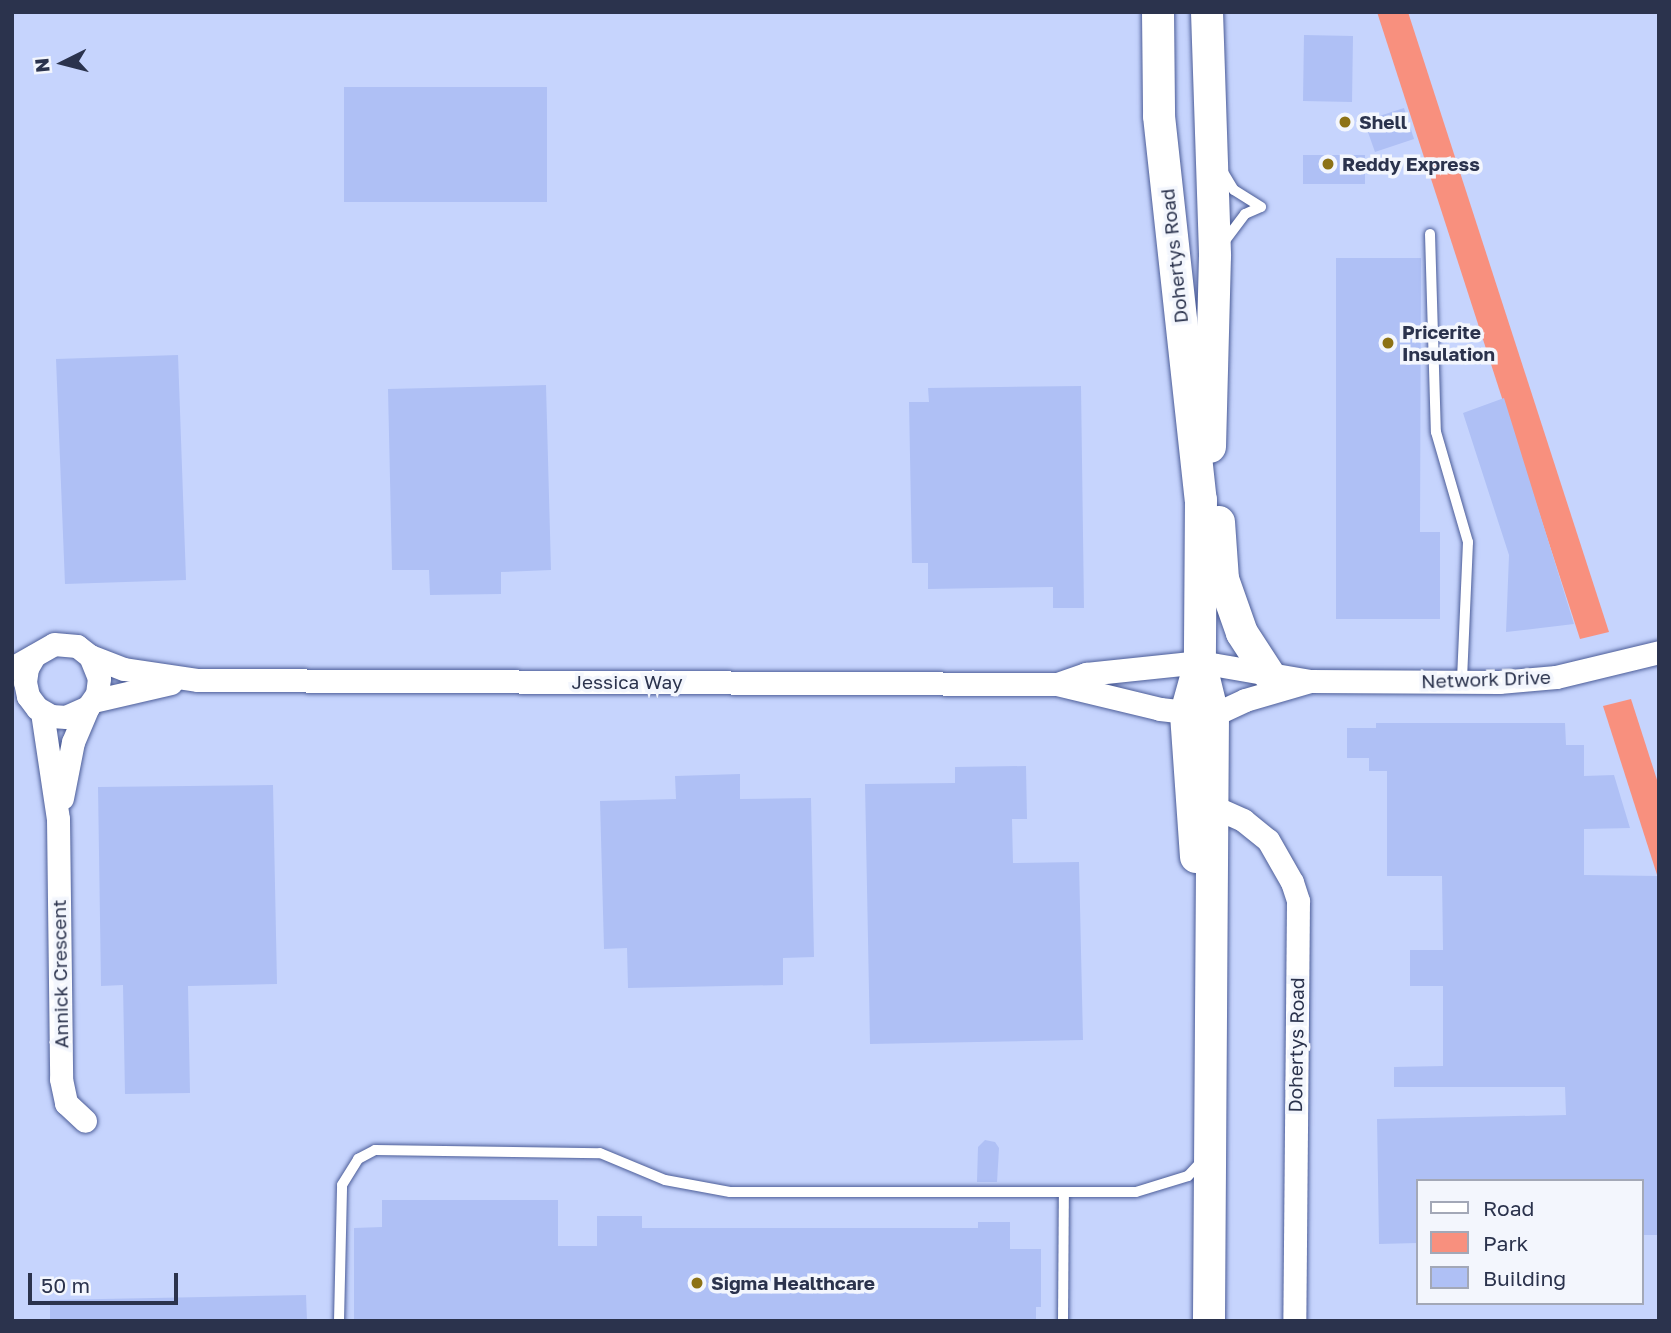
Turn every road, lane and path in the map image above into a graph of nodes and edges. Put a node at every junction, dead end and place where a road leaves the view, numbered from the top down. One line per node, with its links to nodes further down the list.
1 (1158, 12): 7 (main road, Dohertys Road)
2 (1207, 12): 3 (main road, Dohertys Road)
3 (1212, 154): 5 (main road, Dohertys Road); 5 (lane)
4 (1430, 234): 16 (lane)
5 (1215, 256): 6 (main road, Dohertys Road)
6 (1212, 434): 7 (main road, Dohertys Road); 13 (main road)
7 (1201, 500): 11 (main road, Dohertys Road)
8 (1659, 652): 16 (street, Network Drive)
9 (34, 656): 10 (street); 12 (street); 20 (street)
10 (90, 656): 14 (street, Jessica Way); 19 (street)
11 (1200, 662): 13 (street, Network Drive); 17 (street, Jessica Way); 21 (main road, Dohertys Road)
12 (12, 668)
13 (1268, 673): 15 (street, Network Drive)
14 (198, 680): 17 (street, Jessica Way); 19 (street, Jessica Way)
15 (1310, 681): 16 (street, Network Drive); 21 (street, Network Drive)
16 (1462, 682)
17 (1057, 684): 21 (street, Jessica Way)
18 (12, 696): 20 (street)
19 (90, 704): 20 (street); 23 (street, Annick Crescent)
20 (40, 710): 23 (street, Annick Crescent)
21 (1200, 714): 22 (main road, Dohertys Road); 24 (main road, Dohertys Road)
22 (1214, 807): 24 (main road, Dohertys Road); 31 (street, Dohertys Road)
23 (58, 819): 25 (street, Annick Crescent)
24 (1210, 964): 26 (main road, Dohertys Road)
25 (85, 1121)
26 (1210, 1154): 27 (lane); 30 (main road, Dohertys Road)
27 (1064, 1192): 28 (lane); 29 (lane)
28 (339, 1321)
29 (1063, 1321)
30 (1209, 1321)
31 (1294, 1321)

